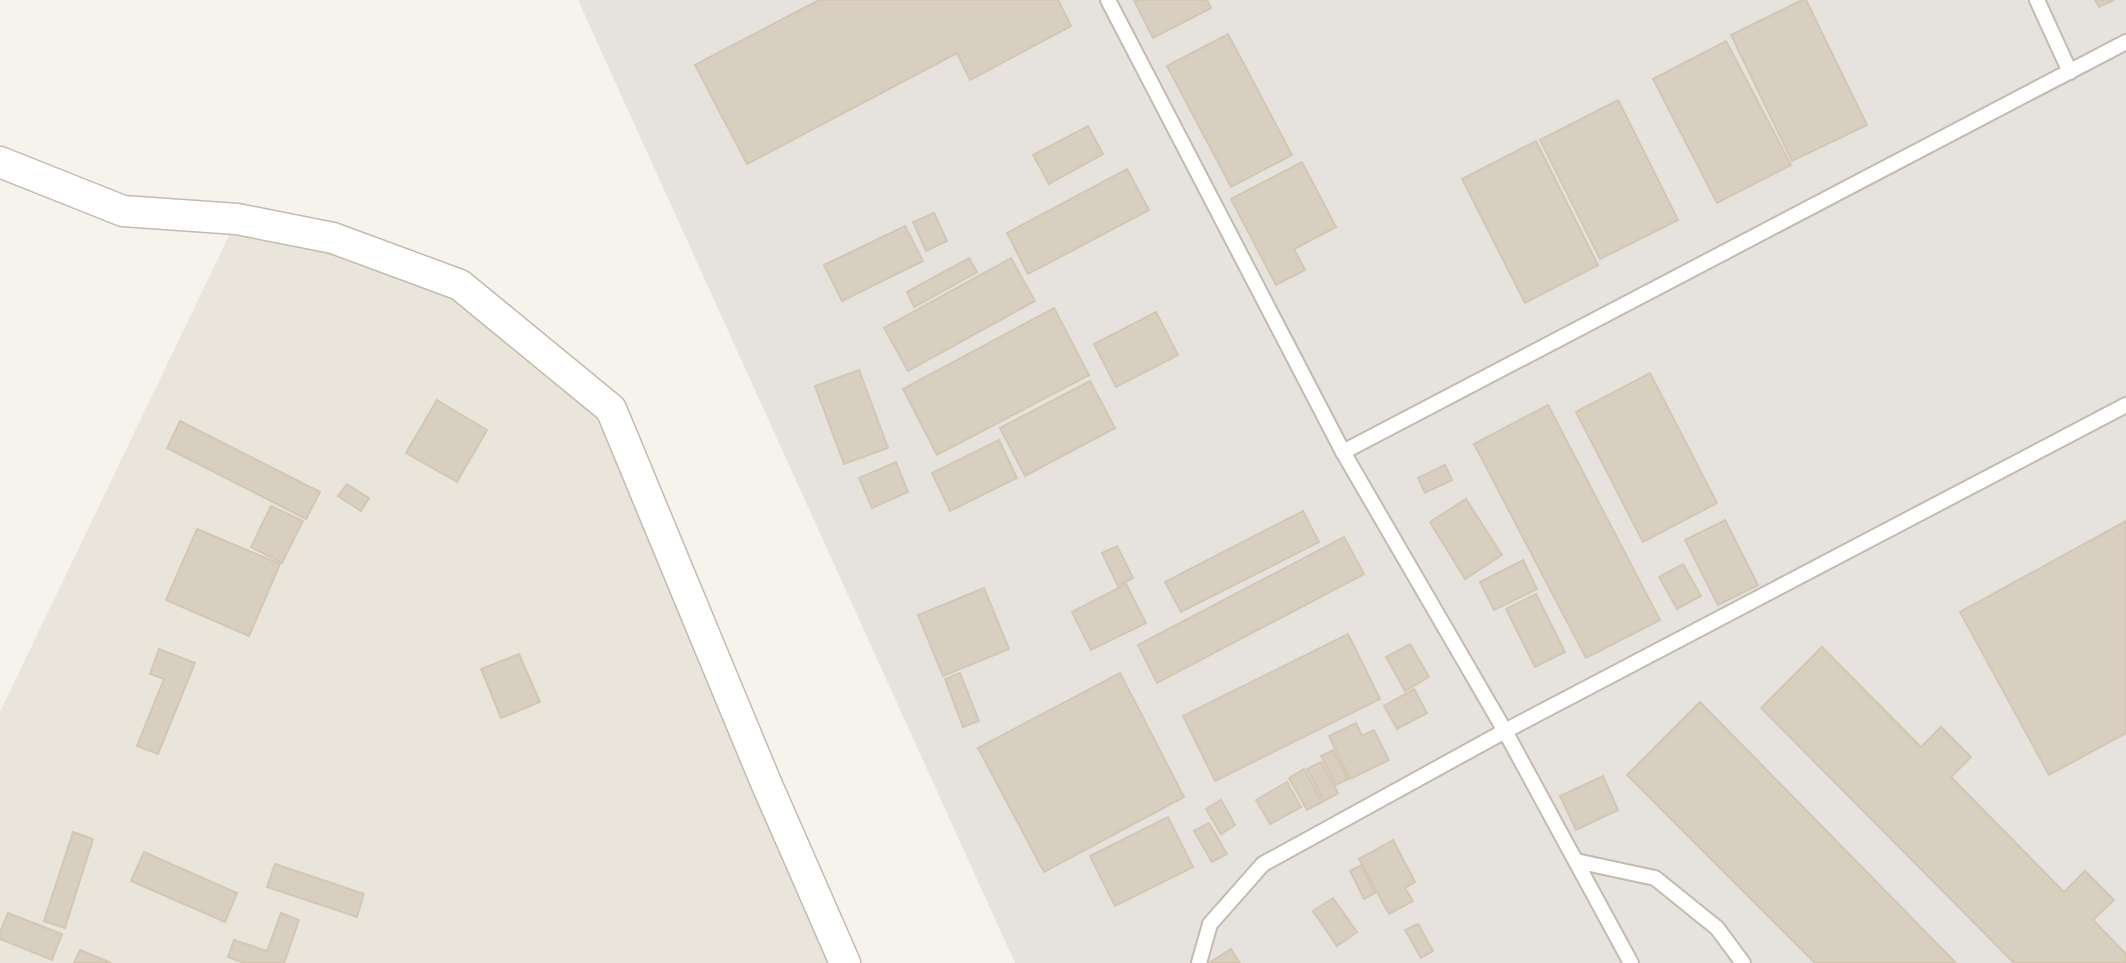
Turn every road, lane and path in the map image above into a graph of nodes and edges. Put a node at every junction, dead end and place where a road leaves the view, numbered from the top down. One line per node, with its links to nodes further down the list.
1 (1108, 0): 7 (lane)
2 (2037, 0): 4 (lane)
3 (2126, 42): 4 (lane)
4 (2070, 72): 7 (lane)
5 (0, 162): 10 (street)
6 (2126, 405): 8 (lane)
7 (1343, 452): 8 (lane)
8 (1505, 731): 9 (lane); 11 (lane)
9 (1576, 861): 12 (lane); 13 (lane)
10 (845, 963)
11 (1199, 963)
12 (1631, 963)
13 (1743, 963)

